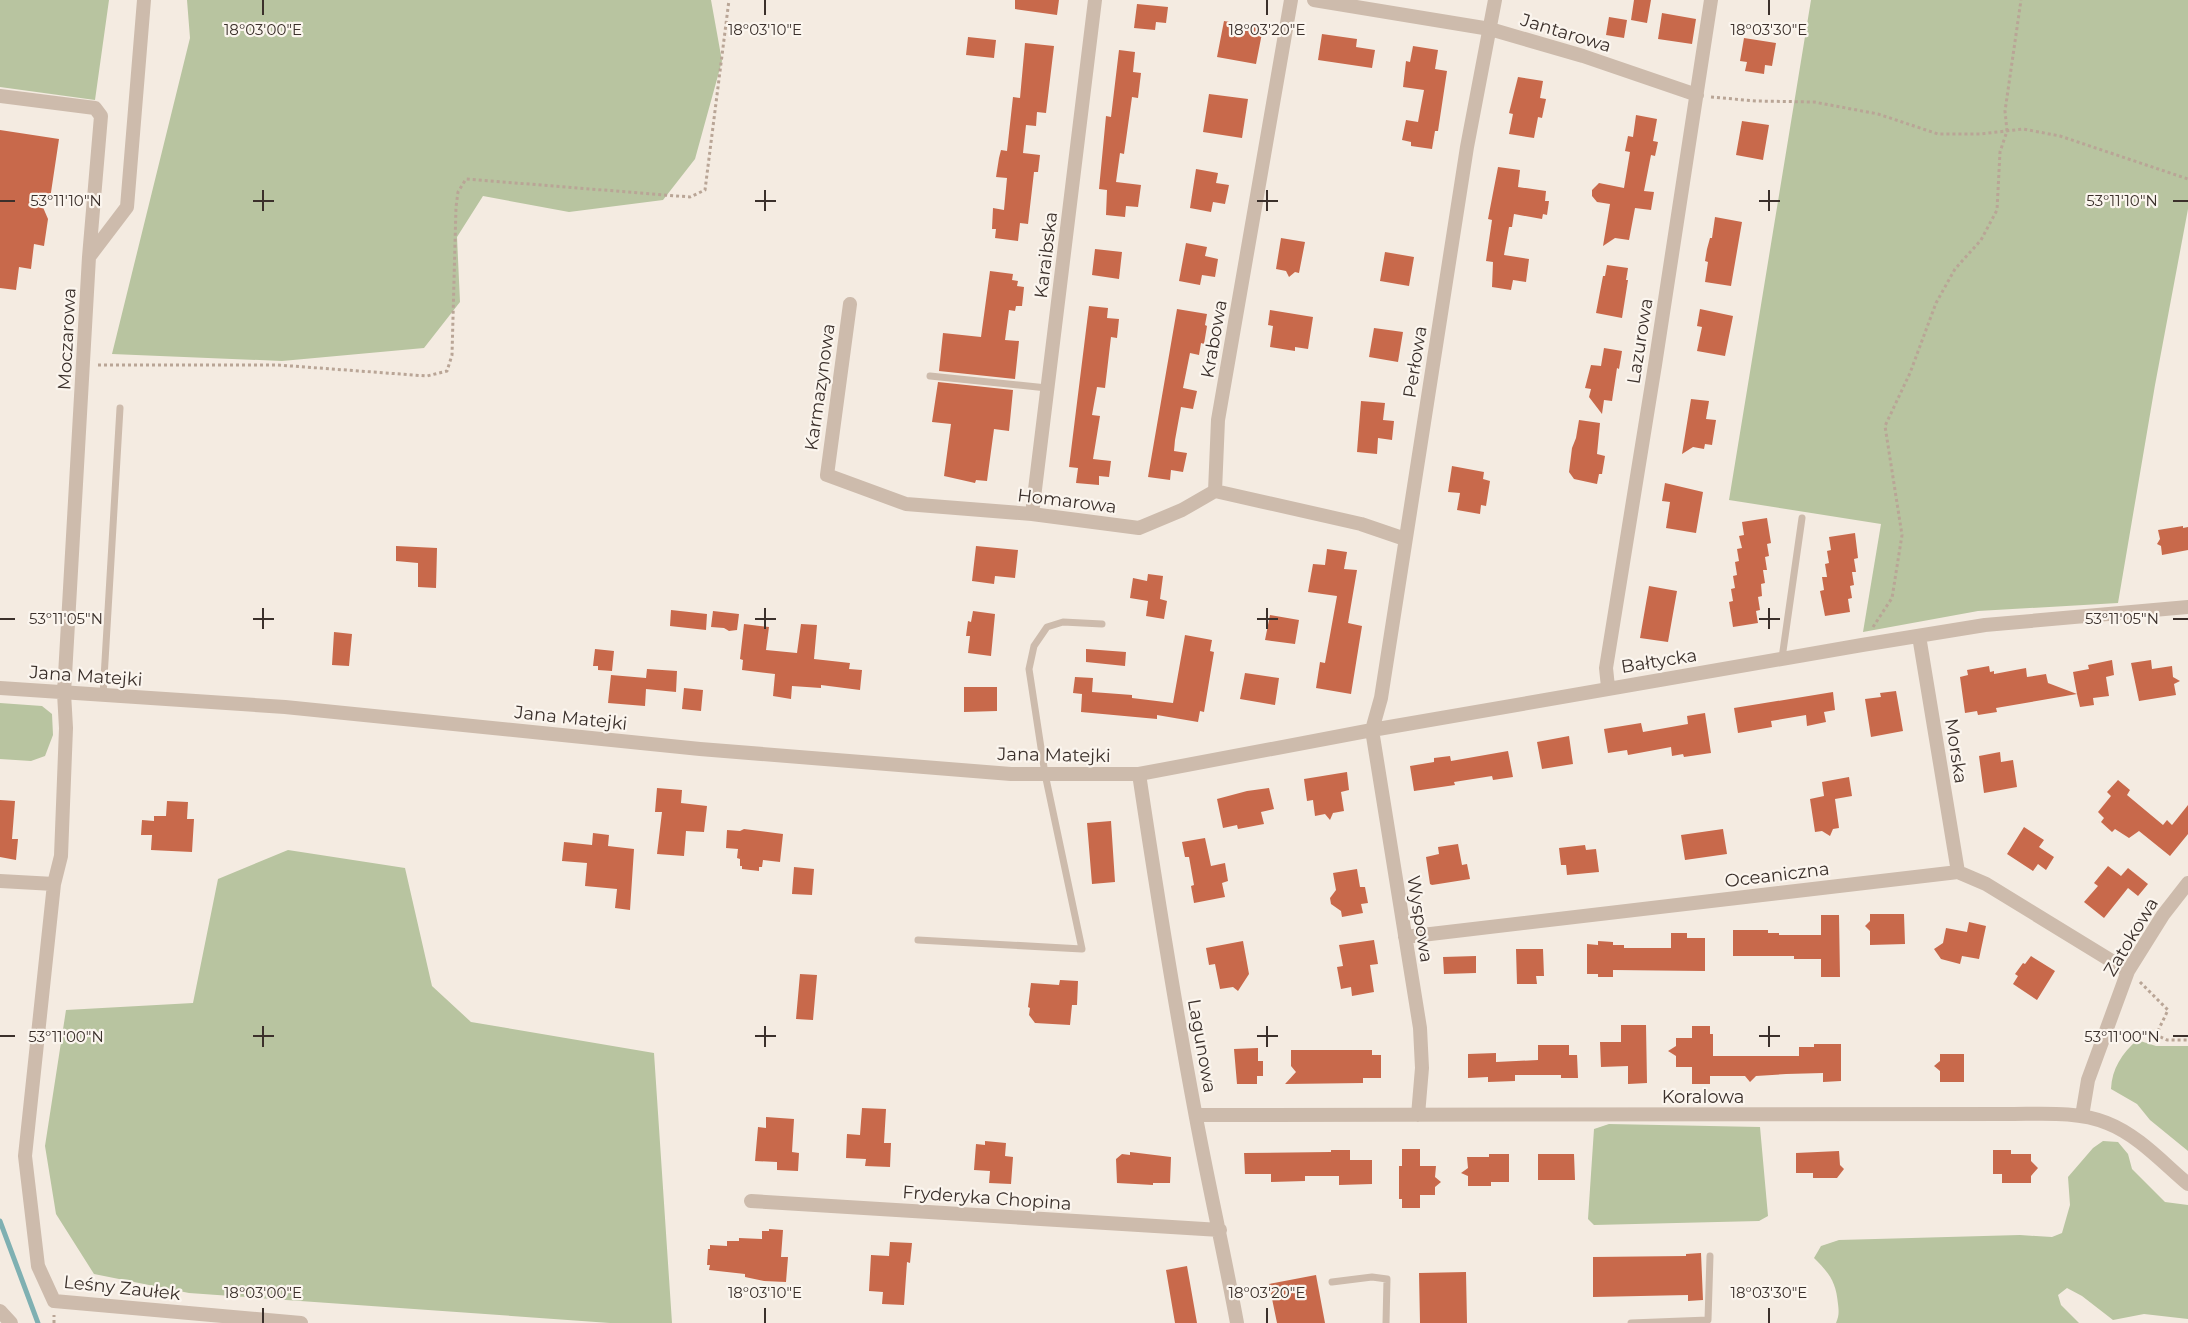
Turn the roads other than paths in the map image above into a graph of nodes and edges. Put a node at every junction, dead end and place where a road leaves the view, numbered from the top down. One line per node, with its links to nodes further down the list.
1 (144, 0): 10 (street)
2 (1095, 0): 13 (street, Karaibska)
3 (1291, 0): 16 (street, Krabowa)
4 (1314, 0): 7 (street, Jantarowa)
5 (1495, 0): 7 (street, Perłowa)
6 (1711, 0): 8 (street, Lazurowa)
7 (1490, 29): 8 (street, Jantarowa); 19 (street, Perłowa)
8 (1697, 95): 24 (street, Lazurowa)
9 (0, 96): 10 (street, Moczarowa)
10 (89, 257): 26 (street, Moczarowa)
11 (850, 304): 15 (street, Karmazynowa)
12 (930, 376): 13 (lane)
13 (1047, 388): 17 (street, Karaibska)
14 (120, 408): 27 (lane)
15 (827, 476): 17 (street, Homarowa)
16 (1215, 491): 17 (street, Homarowa); 19 (street)
17 (1032, 514)
18 (1802, 518): 23 (lane)
19 (1405, 540): 28 (street, Perłowa)
20 (2188, 608): 22 (street, Bałtycka)
21 (1102, 624): 29 (lane)
22 (1919, 636): 23 (street, Bałtycka); 31 (street, Morska)
23 (1782, 658): 24 (street, Bałtycka)
24 (1608, 687): 28 (street, Bałtycka)
25 (0, 688): 26 (street, Jana Matejki)
26 (64, 693): 27 (street, Jana Matejki); 34 (street, Moczarowa)
27 (103, 695): 29 (street, Jana Matejki)
28 (1372, 730): 30 (street, Bałtycka); 35 (street, Wyspowa)
29 (1046, 774): 30 (street, Jana Matejki); 36 (lane)
30 (1139, 774): 39 (street, Lagunowa)
31 (1958, 872): 35 (street, Oceaniczna); 37 (street)
32 (0, 881): 34 (street)
33 (2188, 883): 37 (street, Zatokowa)
34 (54, 884): 48 (street, Leśny Zaułek)
35 (1405, 937): 38 (street, Wyspowa)
36 (918, 940)
37 (2128, 971): 40 (street, Zatokowa)
38 (1418, 1114): 39 (street, Koralowa); 40 (street, Koralowa)
39 (1196, 1115): 43 (street, Lagunowa)
40 (2082, 1116): 41 (street, Koralowa)
41 (2188, 1184)
42 (751, 1201): 43 (street, Fryderyka Chopina)
43 (1220, 1230): 49 (street, Lagunowa)
44 (1710, 1256): 51 (lane)
45 (1332, 1282): 50 (lane)
46 (0, 1311): 47 (street)
47 (10, 1323)
48 (301, 1323)
49 (1237, 1323)
50 (1386, 1323)
51 (1631, 1323)

